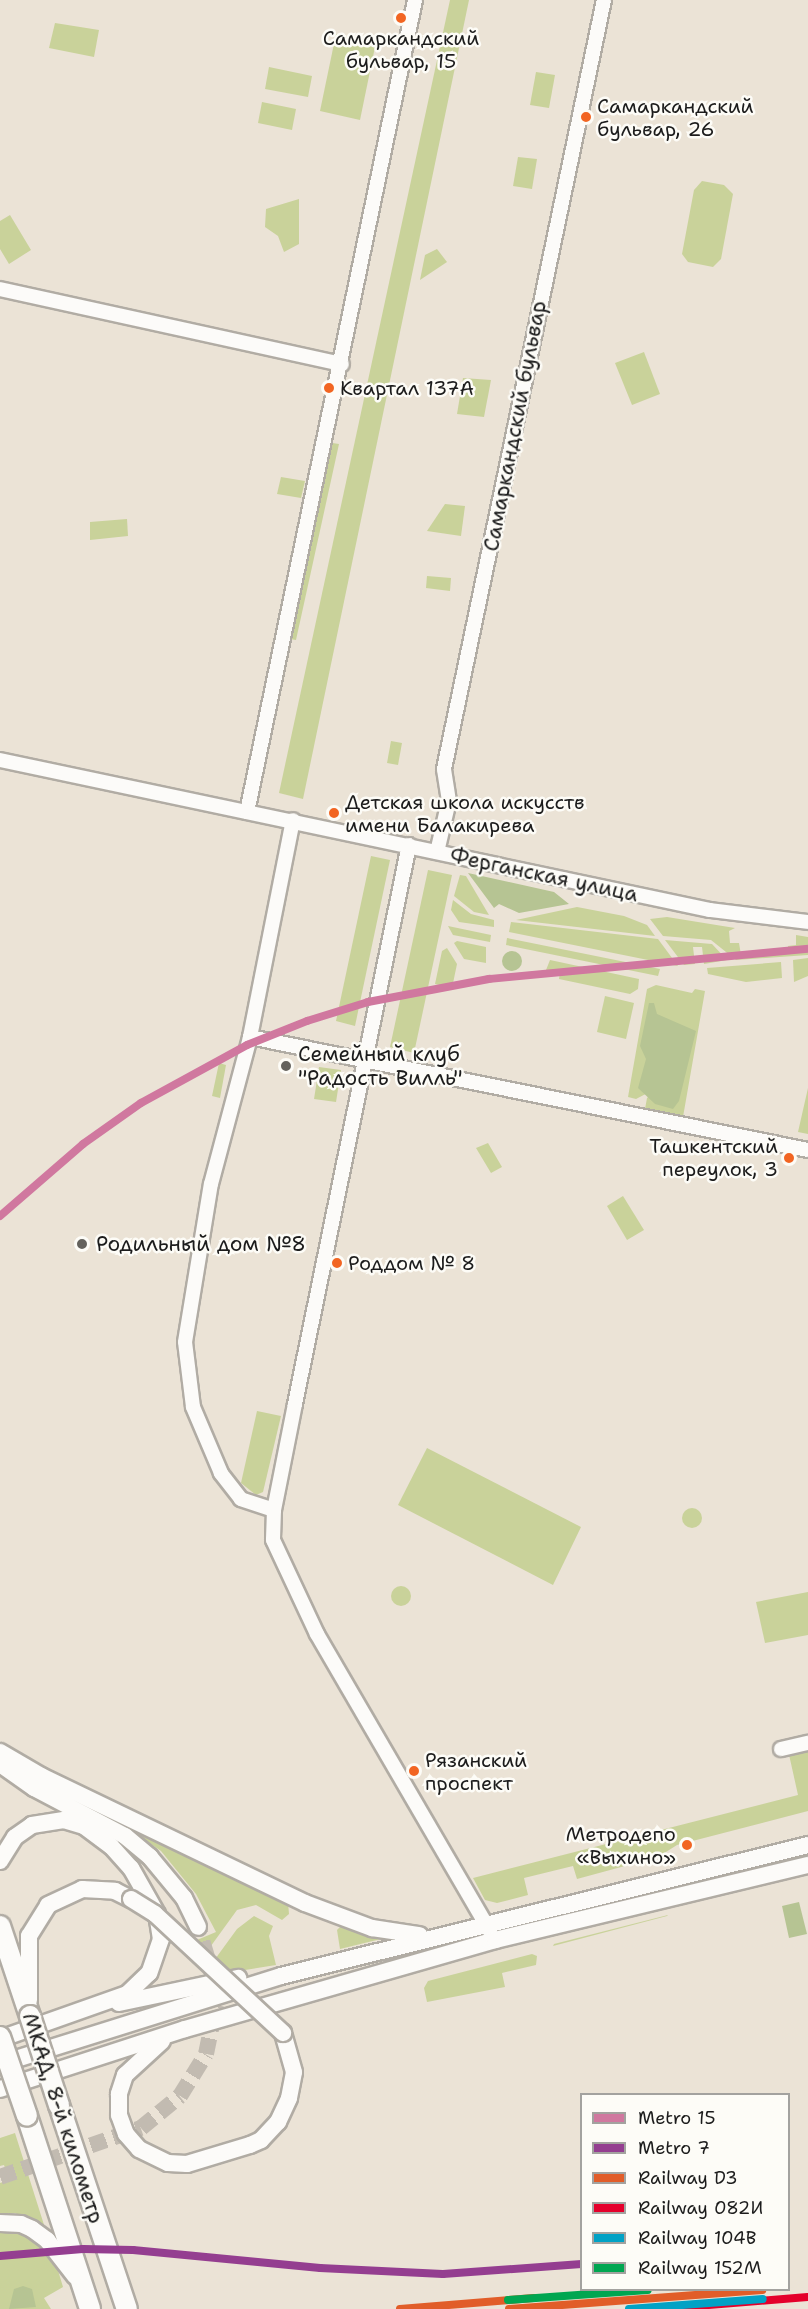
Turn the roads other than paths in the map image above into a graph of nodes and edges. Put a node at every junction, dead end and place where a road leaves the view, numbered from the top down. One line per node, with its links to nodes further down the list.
1 (415, 0): 4 (street)
2 (604, 0): 9 (street, Самаркандский бульвар)
3 (0, 289): 4 (street)
4 (342, 364): 6 (street)
5 (0, 760): 6 (street, Ферганская улица)
6 (247, 812): 7 (street, Ферганская улица)
7 (293, 820): 8 (street, Ферганская улица); 11 (street)
8 (409, 845): 9 (street, Ферганская улица); 12 (street)
9 (437, 852): 10 (street, Ферганская улица)
10 (808, 922)
11 (250, 1037): 12 (street); 14 (street)
12 (367, 1061): 13 (street); 14 (street)
13 (808, 1149)
14 (274, 1510): 26 (street)
15 (808, 1743): 16 (street)
16 (781, 1749)
17 (0, 1752): 29 (main road)
18 (0, 1764): 28 (main road)
19 (808, 1837): 21 (main road)
20 (808, 1845): 21 (main road)
21 (771, 1853): 26 (main road)
22 (0, 1860): 32 (main road)
23 (808, 1865): 24 (main road)
24 (765, 1874): 25 (street); 30 (main road)
25 (808, 1874)
26 (486, 1924): 29 (main road); 30 (street)
27 (0, 1926): 33 (highway, МКАД, 8-й километр)
28 (198, 1927)
29 (435, 1936): 31 (main road)
30 (495, 1940): 34 (main road)
31 (280, 1976): 32 (main road); 36 (main road)
32 (96, 2008): 35 (main road)
33 (30, 2016): 34 (main road, bridge); 40 (highway, МКАД, 8-й километр, bridge)
34 (185, 2029): 37 (main road)
35 (0, 2038): 39 (highway, МКАД, 8-й километр, bridge)
36 (0, 2064)
37 (0, 2089)
38 (0, 2223): 39 (main road)
39 (87, 2300)
40 (126, 2309)

